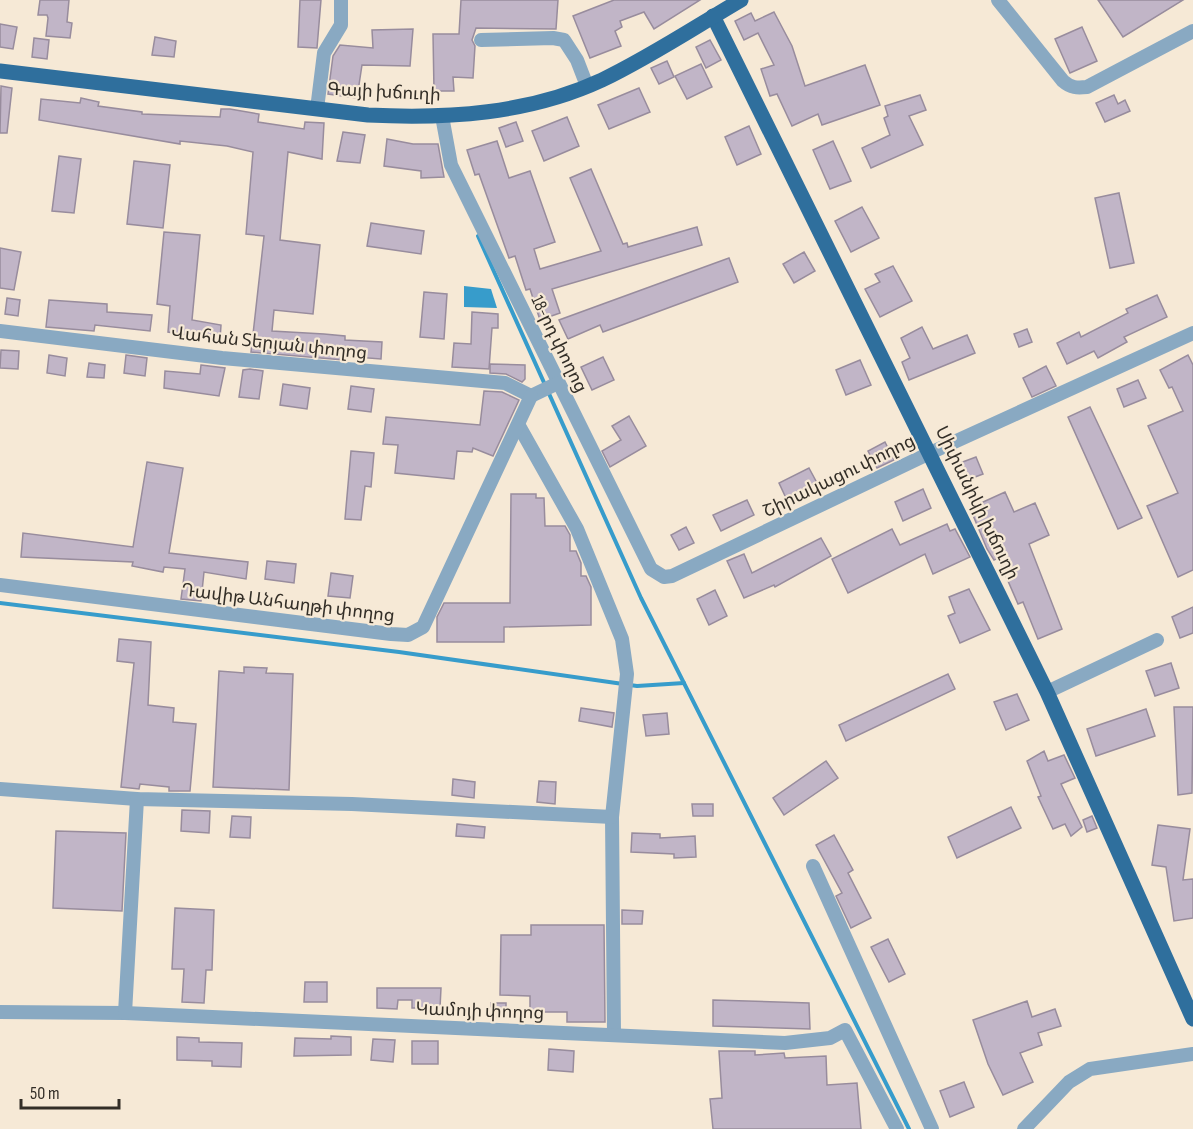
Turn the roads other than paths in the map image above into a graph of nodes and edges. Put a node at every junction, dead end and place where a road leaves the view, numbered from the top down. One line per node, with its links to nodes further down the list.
1 (341, 0): 9 (street)
2 (740, 0): 4 (main road, Գայի խճուղի)
3 (998, 0): 5 (street)
4 (713, 16): 8 (main road, Գայի խճուղի); 16 (main road, Սիփանիկի խճուղի)
5 (1193, 31)
6 (481, 40): 8 (street)
7 (0, 71): 9 (main road, Գայի խճուղի)
8 (586, 86): 10 (main road, Գայի խճուղի)
9 (317, 109): 10 (main road, Գայի խճուղի)
10 (442, 116): 13 (street, 18-րդ փողոց)
11 (0, 331): 14 (street, Վահան Տերյան փողոց)
12 (1193, 333): 16 (street, Շիրակացու փողոց)
13 (558, 383): 14 (street); 17 (street, 18-րդ փողոց)
14 (531, 396): 15 (street, Դավիթ Անհաղթի փողոց)
15 (519, 426): 18 (street, Դավիթ Անհաղթի փողոց); 23 (street)
16 (930, 453): 17 (street, Շիրակացու փողոց); 20 (main road, Սիփանիկի խճուղի)
17 (664, 577)
18 (0, 585)
19 (1157, 640): 20 (street)
20 (1047, 692): 27 (main road, Սիփանիկի խճուղի)
21 (0, 789): 22 (street)
22 (137, 799): 23 (street); 26 (street)
23 (612, 817): 28 (street)
24 (813, 866): 31 (street)
25 (0, 1012): 26 (street, Կամոյի փողոց)
26 (125, 1014): 28 (street, Կամոյի փողոց)
27 (1192, 1016)
28 (614, 1034): 30 (street, Կամոյի փողոց)
29 (1193, 1054): 32 (street)
30 (897, 1129)
31 (932, 1129)
32 (1024, 1129)

